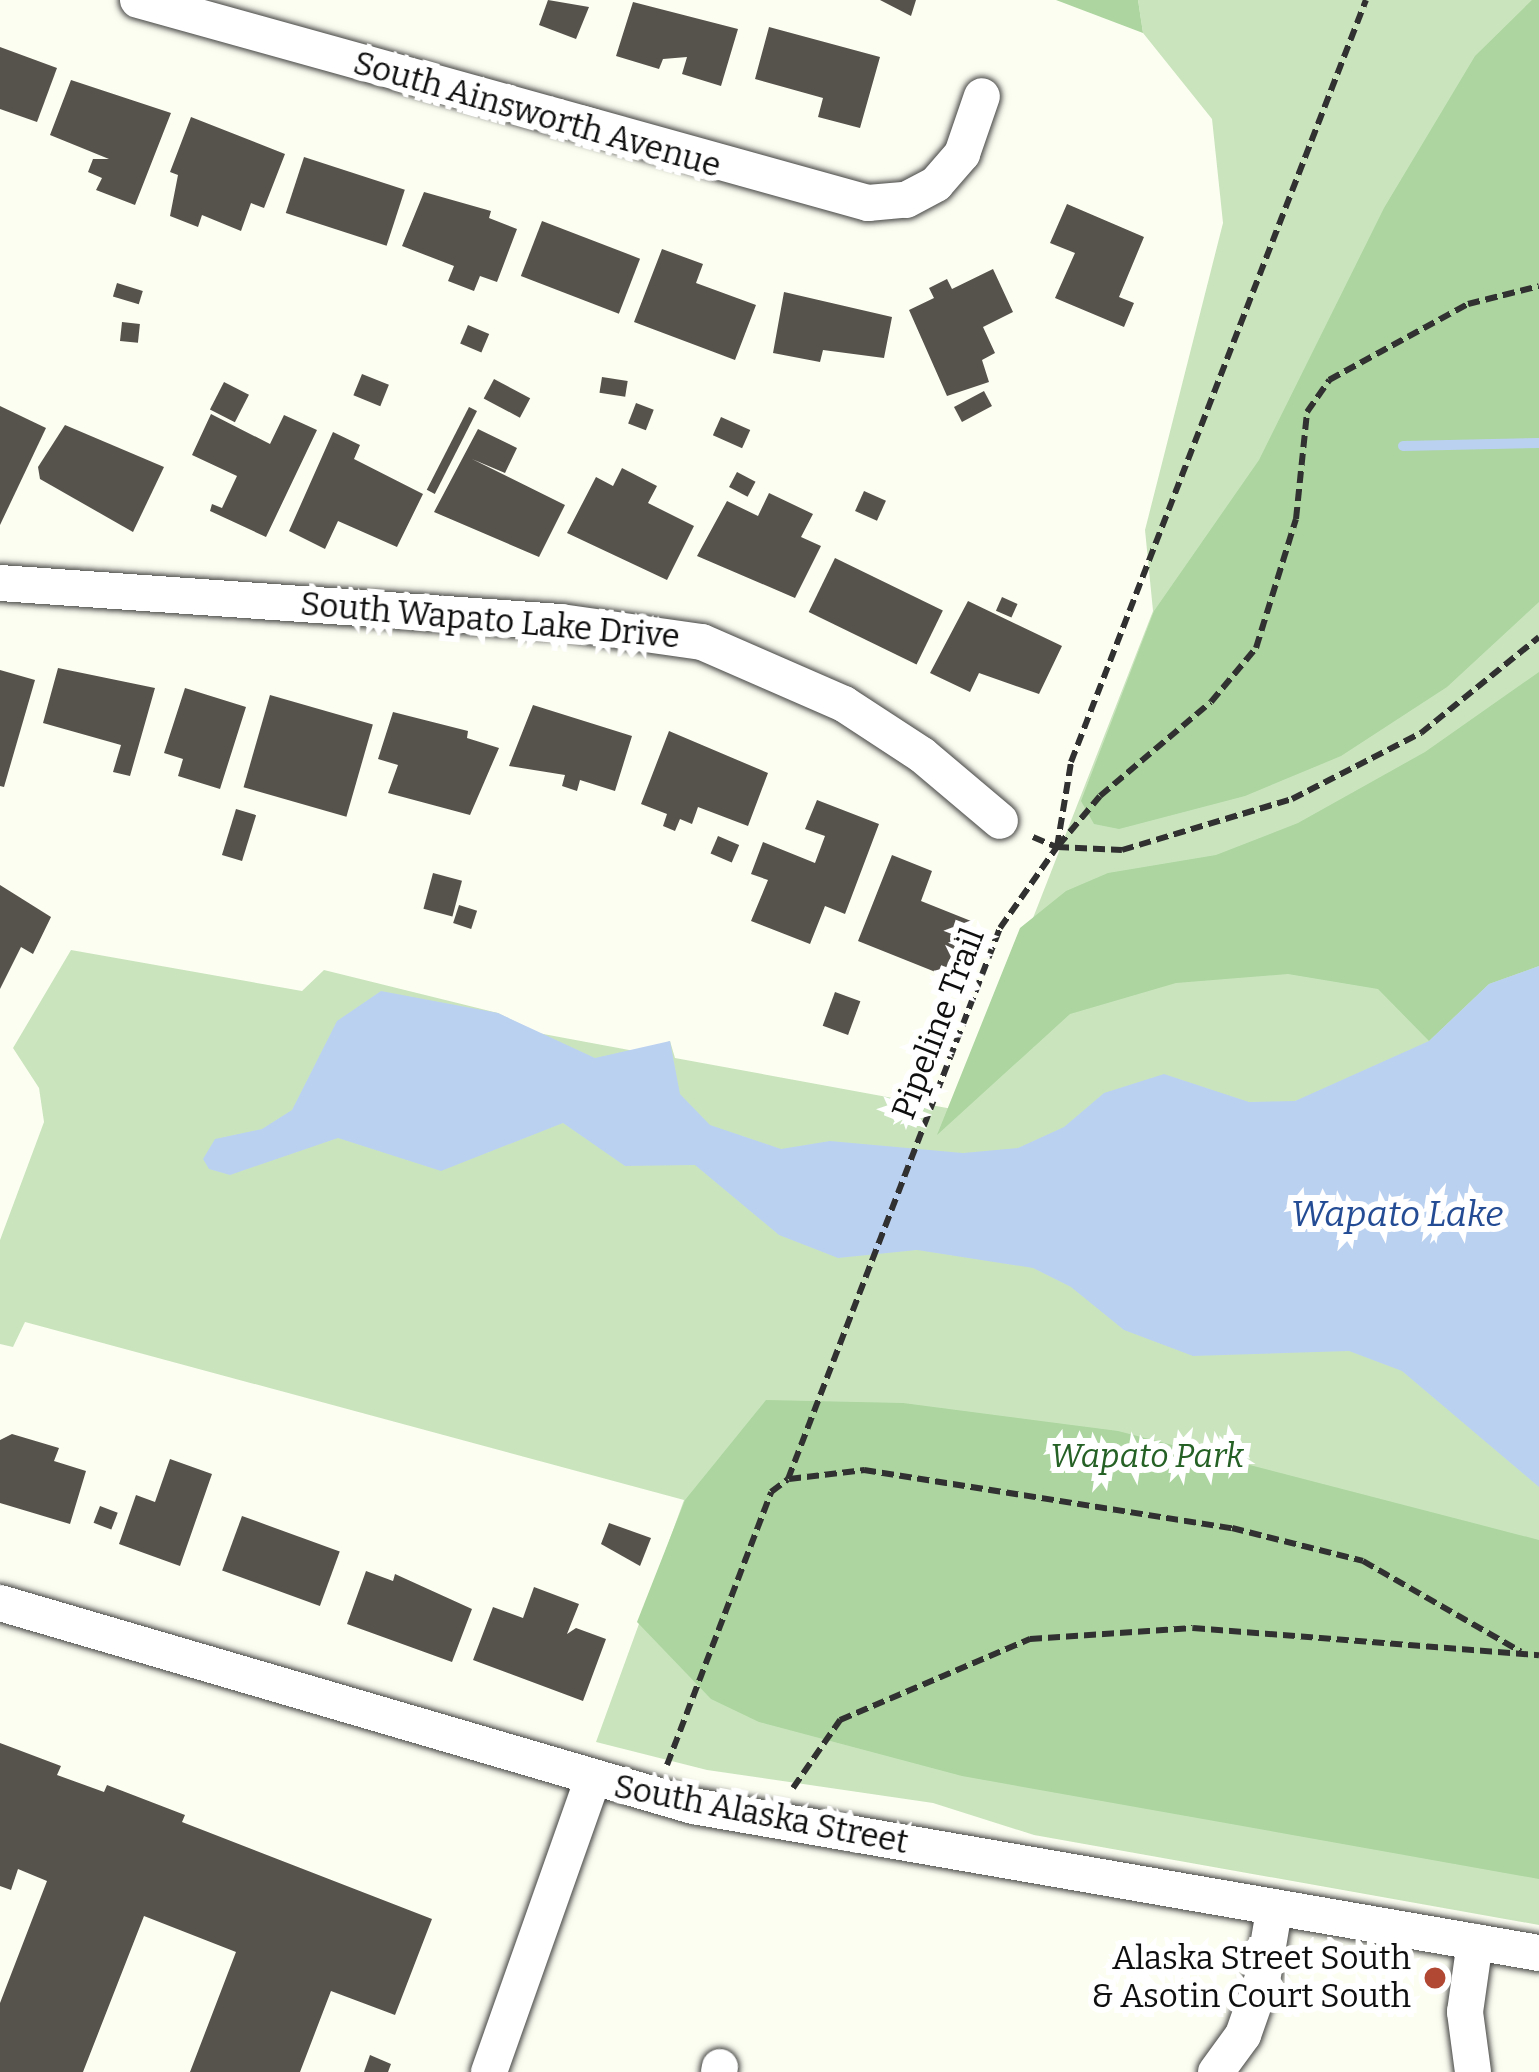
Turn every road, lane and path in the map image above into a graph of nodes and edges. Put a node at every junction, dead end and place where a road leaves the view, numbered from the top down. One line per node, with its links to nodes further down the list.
1 (138, 0): 3 (street, South Ainsworth Avenue)
2 (1366, 0): 8 (path, Pipeline Trail)
3 (982, 96)
4 (1539, 286): 8 (path)
5 (0, 583): 7 (street, South Wapato Lake Drive)
6 (1539, 637): 8 (path)
7 (1000, 821)
8 (1057, 847): 9 (path, Pipeline Trail)
9 (788, 1480): 11 (path); 14 (path, Pipeline Trail)
10 (0, 1603): 13 (street, South Alaska Street)
11 (1525, 1654): 12 (path); 15 (path)
12 (1539, 1655)
13 (592, 1781): 14 (street, South Alaska Street); 19 (street)
14 (655, 1796): 15 (street, South Alaska Street)
15 (781, 1822): 16 (street, South Alaska Street)
16 (1274, 1911): 17 (street, South Alaska Street); 20 (street)
17 (1475, 1942): 18 (street, South Alaska Street); 21 (street)
18 (1539, 1953)
19 (489, 2072)
20 (1216, 2072)
21 (1473, 2072)

